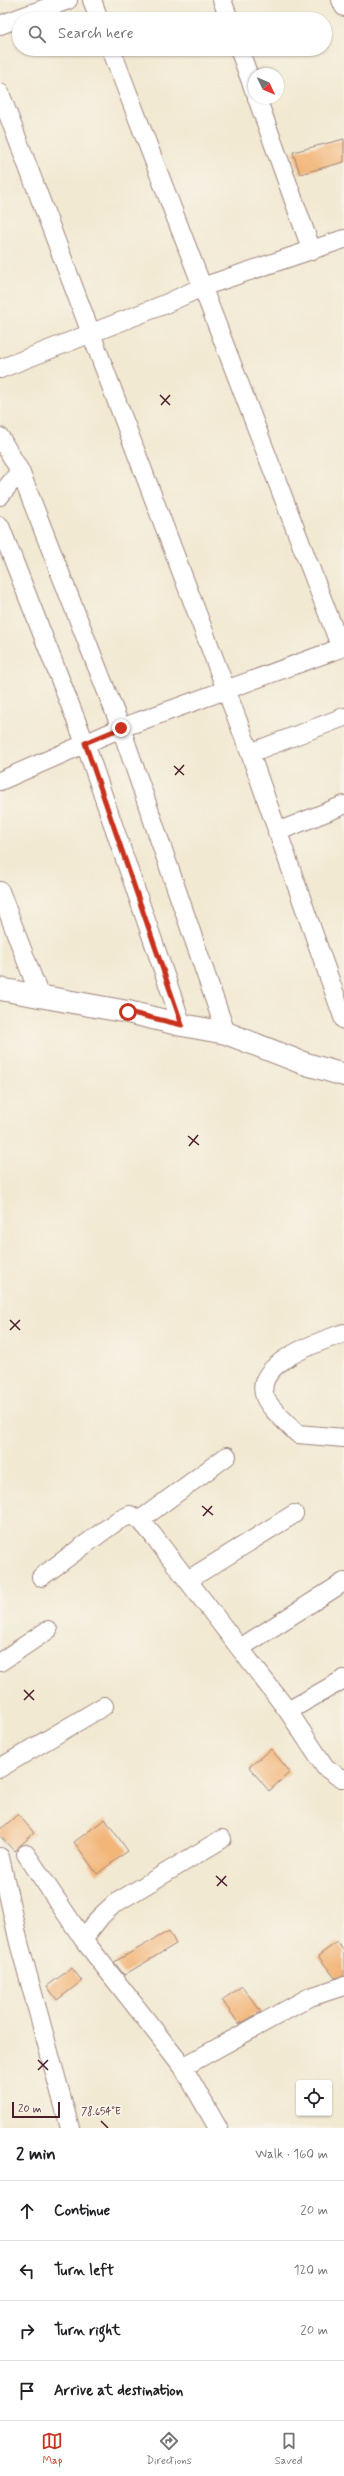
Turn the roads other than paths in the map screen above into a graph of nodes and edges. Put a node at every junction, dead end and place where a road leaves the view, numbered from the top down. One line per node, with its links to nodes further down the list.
1 (68, 0): 6 (street)
2 (92, 0): 7 (street)
3 (222, 0): 8 (street)
4 (341, 0): 5 (street)
5 (344, 7)
6 (35, 12)
7 (96, 12)
8 (226, 12)
9 (12, 21): 10 (street)
10 (0, 25)
11 (114, 56): 18 (street)
12 (242, 56): 13 (street)
13 (248, 74)
14 (0, 93): 19 (street)
15 (259, 104): 17 (street)
16 (344, 239): 17 (street)
17 (312, 251): 18 (street)
18 (202, 287): 19 (street); 25 (street)
19 (90, 334): 20 (street); 26 (street)
20 (0, 369)
21 (0, 437): 22 (street)
22 (20, 471): 23 (street); 28 (street)
23 (0, 496)
24 (0, 526): 29 (street)
25 (342, 647): 26 (street)
26 (225, 690): 28 (street); 30 (street)
27 (344, 718): 30 (street)
28 (121, 728): 29 (street); 39 (street)
29 (85, 743): 31 (street); 38 (street)
30 (250, 753): 33 (street)
31 (0, 781)
32 (344, 805): 33 (street)
33 (277, 832): 37 (street)
34 (0, 891): 36 (street)
35 (0, 989): 36 (street)
36 (40, 997): 38 (street)
37 (344, 1020)
38 (182, 1025): 39 (street)
39 (226, 1033): 40 (street)
40 (344, 1075)
41 (344, 1333): 42 (street)
42 (344, 1438)
43 (227, 1456): 45 (street)
44 (294, 1514): 47 (street)
45 (140, 1520): 46 (street); 47 (street)
46 (41, 1576)
47 (188, 1580): 50 (street)
48 (344, 1582): 50 (street)
49 (48, 1630): 51 (street)
50 (240, 1648): 54 (street)
51 (0, 1662)
52 (344, 1679): 54 (street)
53 (104, 1706): 55 (street)
54 (288, 1711): 56 (street)
55 (0, 1768)
56 (344, 1778)
57 (222, 1839): 60 (street)
58 (26, 1854): 60 (street)
59 (0, 1857): 63 (street)
60 (83, 1939): 62 (street)
61 (344, 1986): 62 (street)
62 (183, 2067): 64 (street)
63 (70, 2128)
64 (218, 2128)

